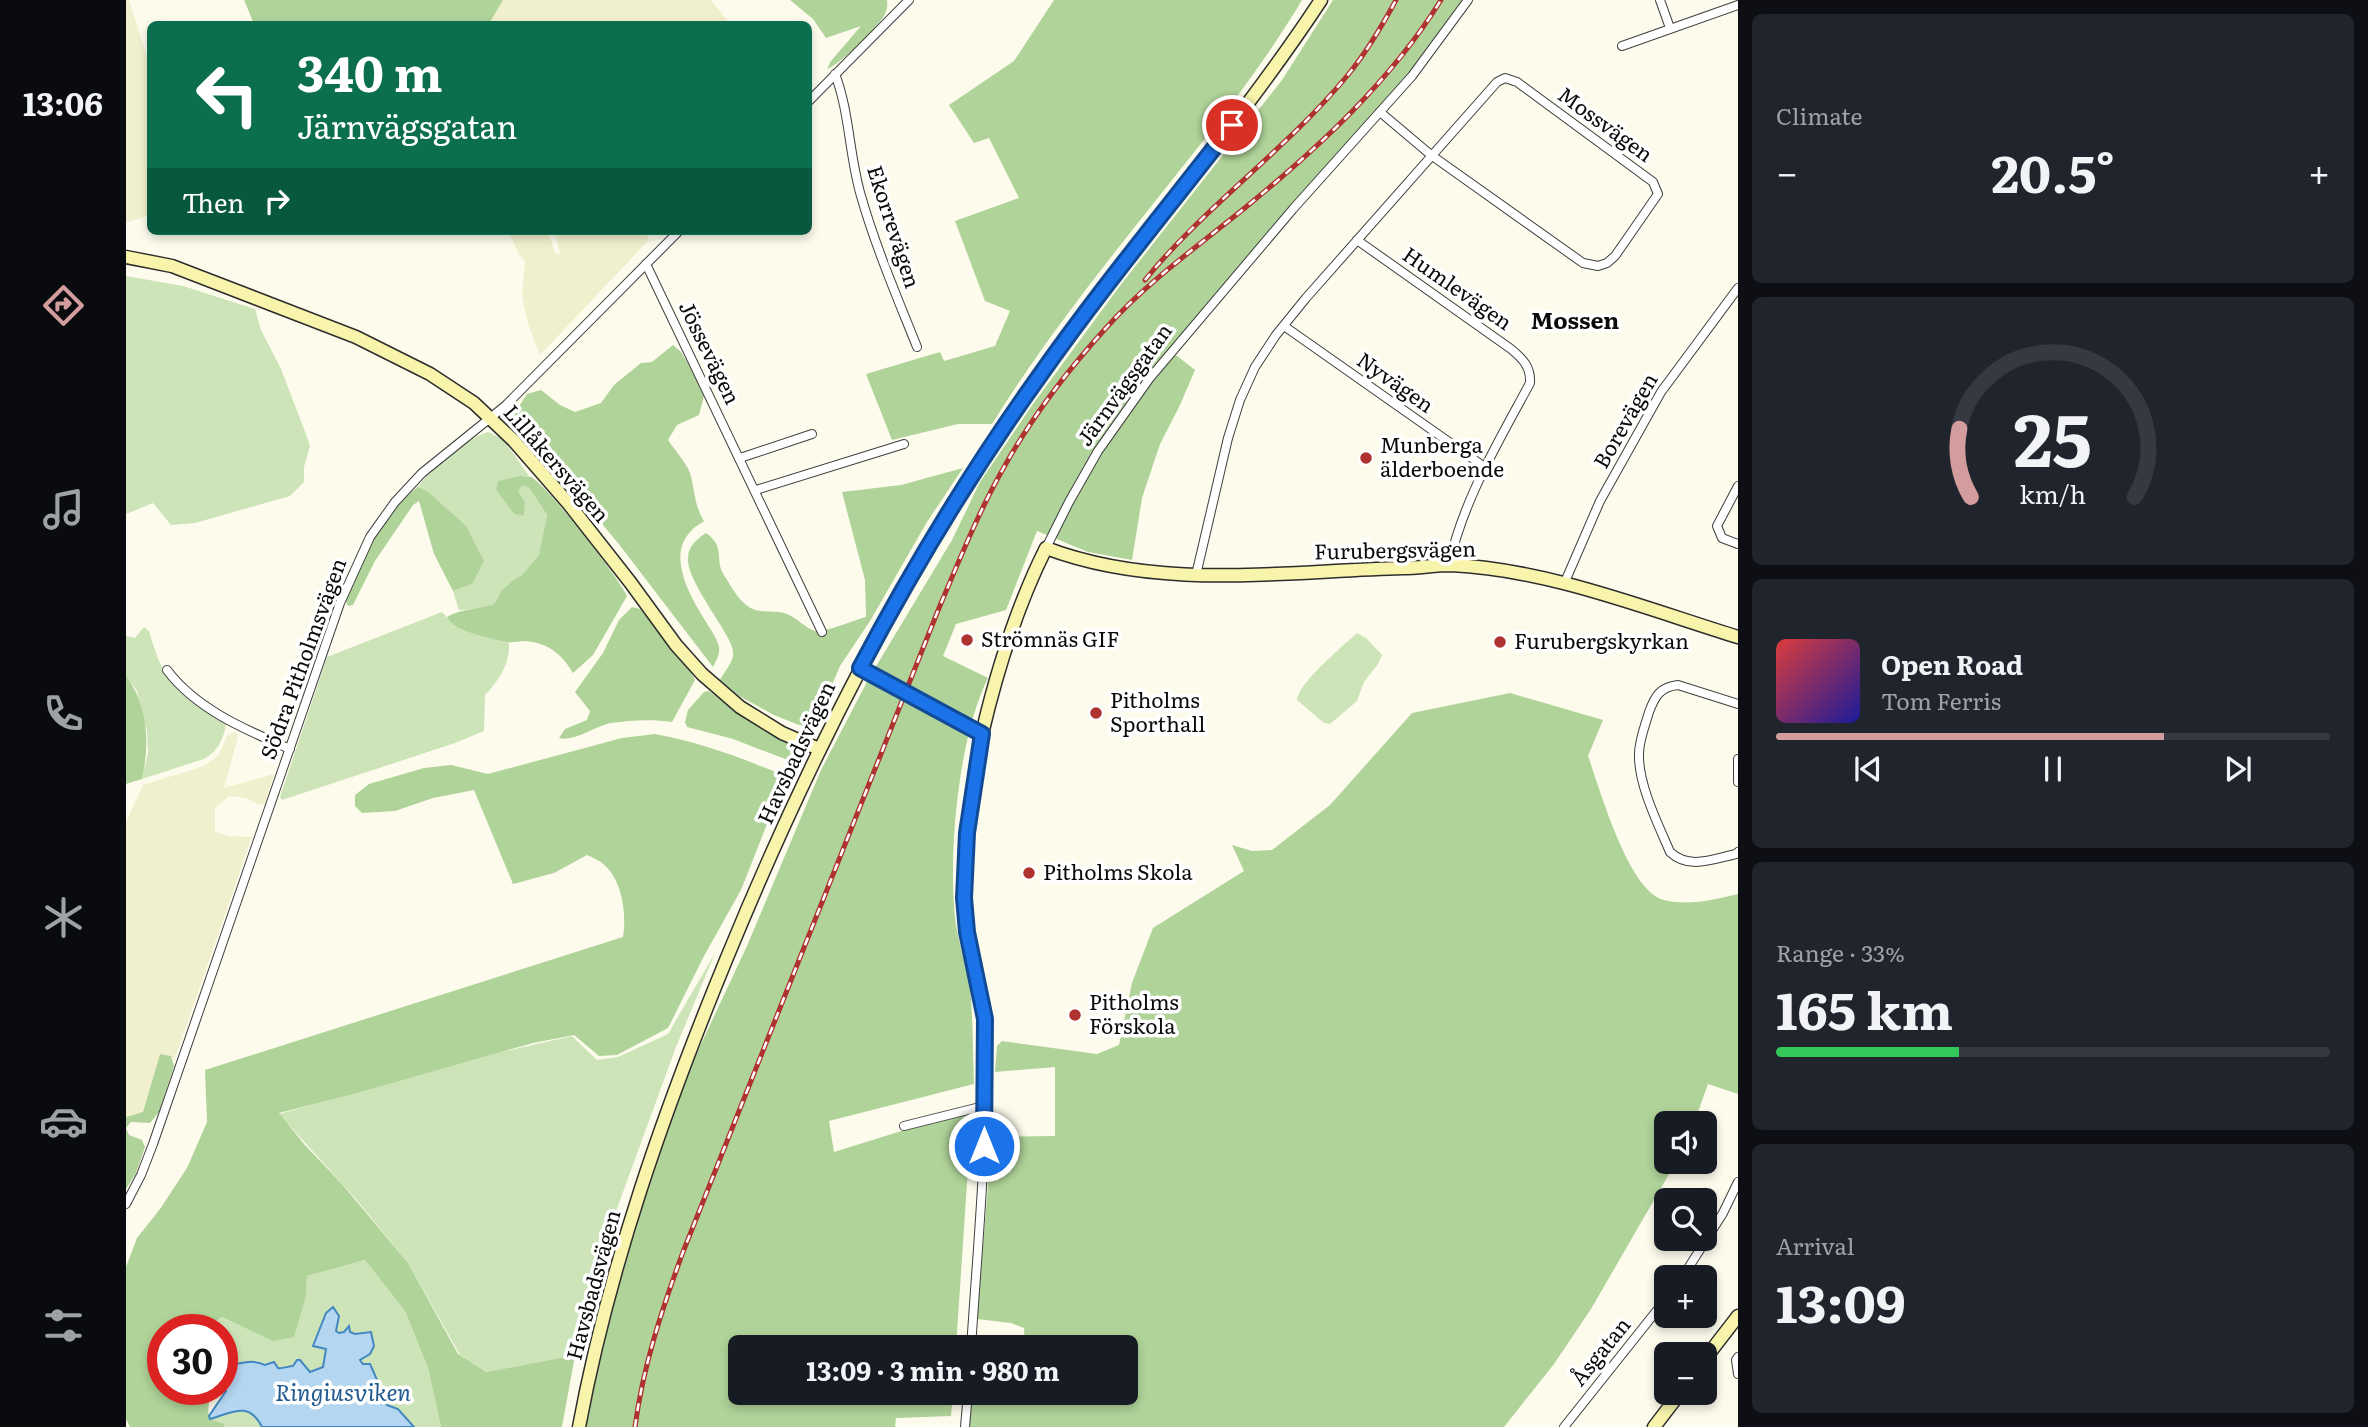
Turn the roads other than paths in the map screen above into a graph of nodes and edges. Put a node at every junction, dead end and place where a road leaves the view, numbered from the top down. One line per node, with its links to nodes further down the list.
1 (909, 0): 8 (street)
2 (1321, 0): 33 (street, Havsbadsvägen)
3 (1468, 0): 10 (street, Järnvägsgatan)
4 (1660, 0): 6 (street)
5 (1738, 5): 6 (street)
6 (1670, 28): 7 (street)
7 (1622, 46)
8 (835, 74): 9 (street); 18 (street, Ekorrevägen)
9 (812, 98)
10 (1380, 112): 11 (street, Mossvägen); 27 (street, Järnvägsgatan)
11 (1431, 155): 11 (street, Mossvägen); 13 (street, Mossvägen)
12 (675, 235): 15 (street, Södra Pitholmsvägen)
13 (1357, 240): 17 (street, Mossvägen); 23 (street, Humlevägen)
14 (126, 257): 19 (street, Lillåkersvägen)
15 (646, 264): 19 (street, Södra Pitholmsvägen); 22 (street, Jössevägen)
16 (1738, 288): 30 (street, Borevägen)
17 (1284, 326): 23 (street, Nyvägen); 29 (street, Mossvägen)
18 (917, 347)
19 (491, 418): 37 (street, Södra Pitholmsvägen); 38 (street, Lillåkersvägen)
20 (812, 434): 22 (street)
21 (904, 444): 25 (street)
22 (740, 458): 25 (street, Jössevägen)
23 (1486, 468): 28 (street, Humlevägen)
24 (1738, 486): 26 (street)
25 (756, 490): 31 (street, Jössevägen)
26 (1738, 544)
27 (1046, 548): 29 (street, Furubergsvägen); 36 (street, Järnvägsgatan)
28 (1449, 565): 29 (street, Furubergsvägen); 30 (street, Furubergsvägen)
29 (1196, 575)
30 (1564, 584): 32 (street, Furubergsvägen)
31 (822, 632)
32 (1738, 637)
33 (860, 668): 36 (street); 38 (street, Havsbadsvägen)
34 (167, 670): 37 (street)
35 (1738, 704): 41 (street)
36 (982, 734): 42 (street)
37 (289, 749): 45 (street, Södra Pitholmsvägen)
38 (819, 749): 55 (street, Havsbadsvägen)
39 (1738, 759): 40 (street)
40 (1738, 782)
41 (1738, 852)
42 (984, 1106): 43 (street); 49 (street)
43 (904, 1126)
44 (1738, 1182): 46 (street)
45 (126, 1204)
46 (1690, 1265)
47 (1654, 1314): 57 (street, Åsgatan)
48 (1738, 1316): 50 (street)
49 (972, 1335)
50 (1717, 1343)
51 (1738, 1357): 52 (street)
52 (1738, 1374)
53 (967, 1405): 56 (street)
54 (1670, 1405): 58 (street)
55 (579, 1427)
56 (965, 1427)
57 (1564, 1427)
58 (1654, 1427)

